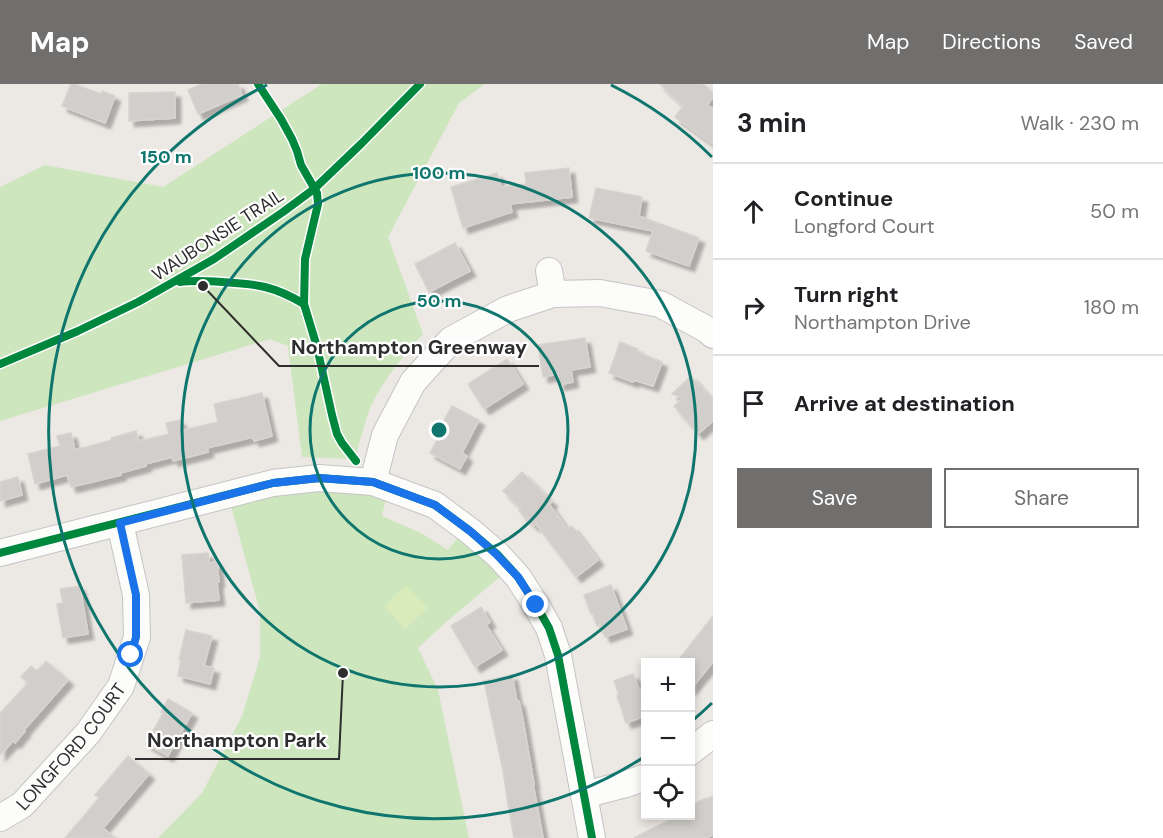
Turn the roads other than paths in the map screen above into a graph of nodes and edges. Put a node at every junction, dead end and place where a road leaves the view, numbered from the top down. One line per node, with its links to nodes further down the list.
1 (713, 335): 2 (street)
2 (373, 482): 3 (street); 8 (street)
3 (120, 523): 4 (street); 9 (street, LONGFORD COURT)
4 (0, 553)
5 (713, 734): 6 (street)
6 (695, 748)
7 (641, 778): 8 (street)
8 (584, 795): 10 (street)
9 (0, 818)
10 (592, 838)

